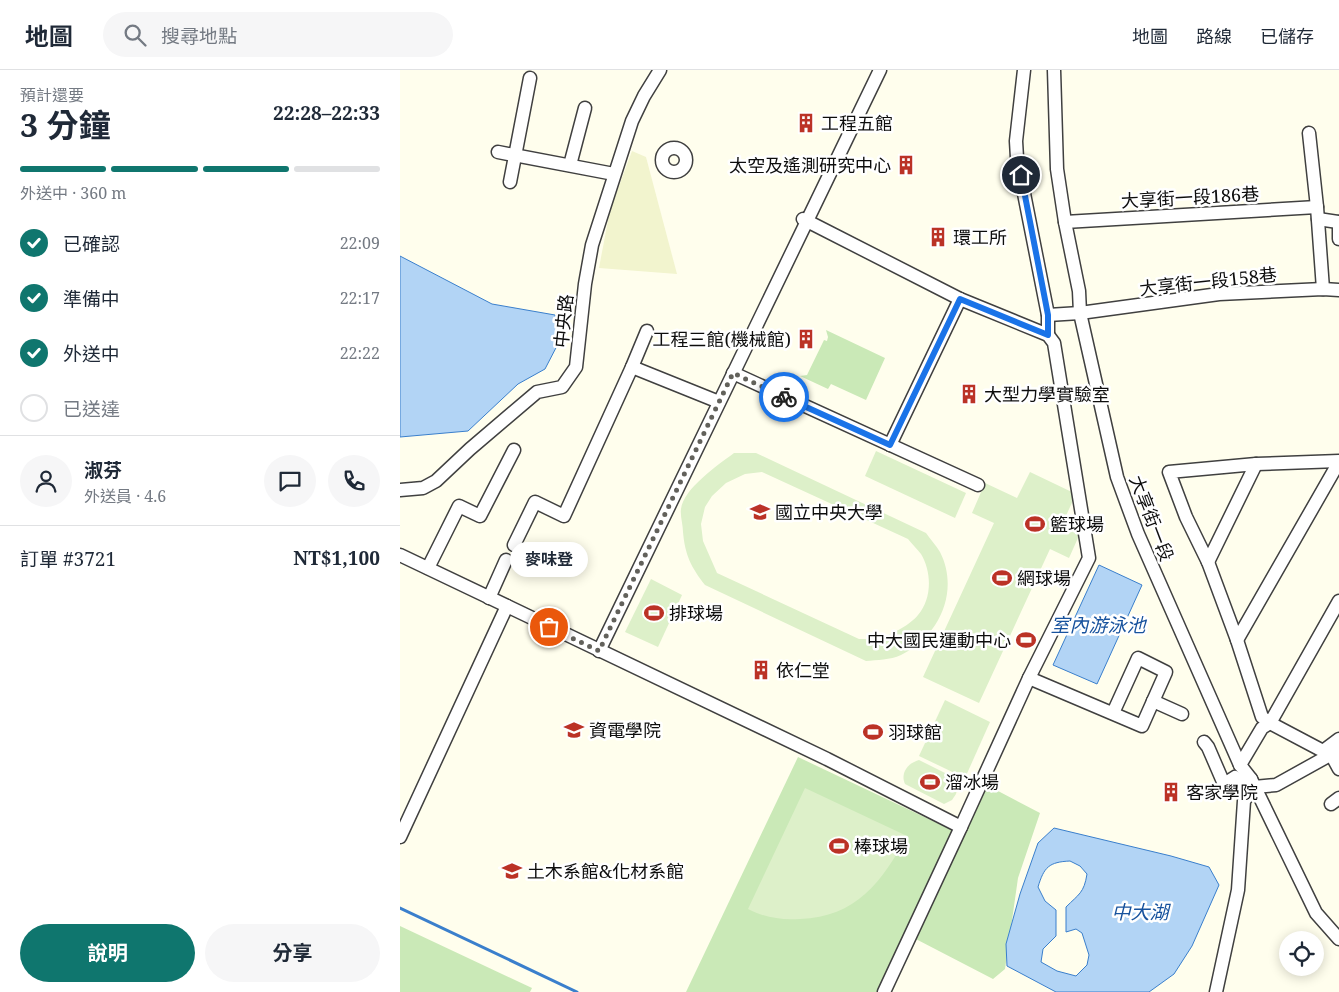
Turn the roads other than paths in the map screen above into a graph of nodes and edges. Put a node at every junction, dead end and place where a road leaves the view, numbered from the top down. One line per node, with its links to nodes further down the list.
1 (659, 70): 11 (street, 中央路)
2 (880, 70): 14 (street)
3 (1024, 70): 22 (street)
4 (1054, 70): 15 (street, 大享街一段)
5 (530, 78): 9 (street)
6 (585, 108): 10 (street)
7 (1309, 133): 13 (street)
8 (498, 152): 9 (street)
9 (516, 155): 10 (street); 12 (street)
10 (570, 165): 11 (street)
11 (614, 174): 33 (street, 中央路)
12 (510, 182)
13 (1317, 213): 15 (street, 大享街一段186巷); 16 (street, 大享街一段186巷); 18 (street)
14 (805, 220): 20 (street); 26 (street)
15 (1065, 222): 21 (street, 大享街一段)
16 (1339, 222): 17 (street)
17 (1339, 239)
18 (1323, 289): 19 (street, 大享街一段158巷); 21 (street, 大享街一段158巷)
19 (1339, 290)
20 (960, 299): 24 (street); 28 (street)
21 (1080, 313): 22 (street, 大享街一段158巷); 52 (street, 大享街一段)
22 (1048, 315): 24 (street)
23 (647, 331): 25 (street)
24 (1048, 335): 44 (street)
25 (632, 367): 27 (street); 34 (street)
26 (733, 373): 27 (street); 28 (street)
27 (719, 402): 43 (street)
28 (890, 445): 32 (street)
29 (514, 450): 38 (street)
30 (1339, 461): 31 (street); 42 (street)
31 (1256, 464): 37 (street); 37 (street)
32 (978, 485)
33 (400, 490)
34 (514, 545)
35 (400, 555): 38 (street)
36 (506, 560): 39 (street)
37 (1208, 562): 42 (street)
38 (428, 568): 39 (street)
39 (489, 598): 41 (street)
40 (1339, 601): 48 (street)
41 (507, 606): 43 (street); 55 (street)
42 (1237, 640): 48 (street)
43 (599, 651): 56 (street)
44 (1029, 678): 46 (street); 56 (street)
45 (1153, 701): 46 (street); 46 (street); 47 (street)
46 (1113, 713)
47 (1182, 714)
48 (1270, 723): 49 (street); 52 (street)
49 (1339, 739)
50 (1204, 742): 54 (street)
51 (1335, 753): 53 (street); 54 (street)
52 (1240, 765): 54 (street, 大享街一段)
53 (1339, 769)
54 (1253, 783): 58 (street, 大享街一段); 60 (street)
55 (403, 822): 57 (street)
56 (961, 826): 59 (street)
57 (400, 837)
58 (1339, 939)
59 (884, 992)
60 (1216, 992)

